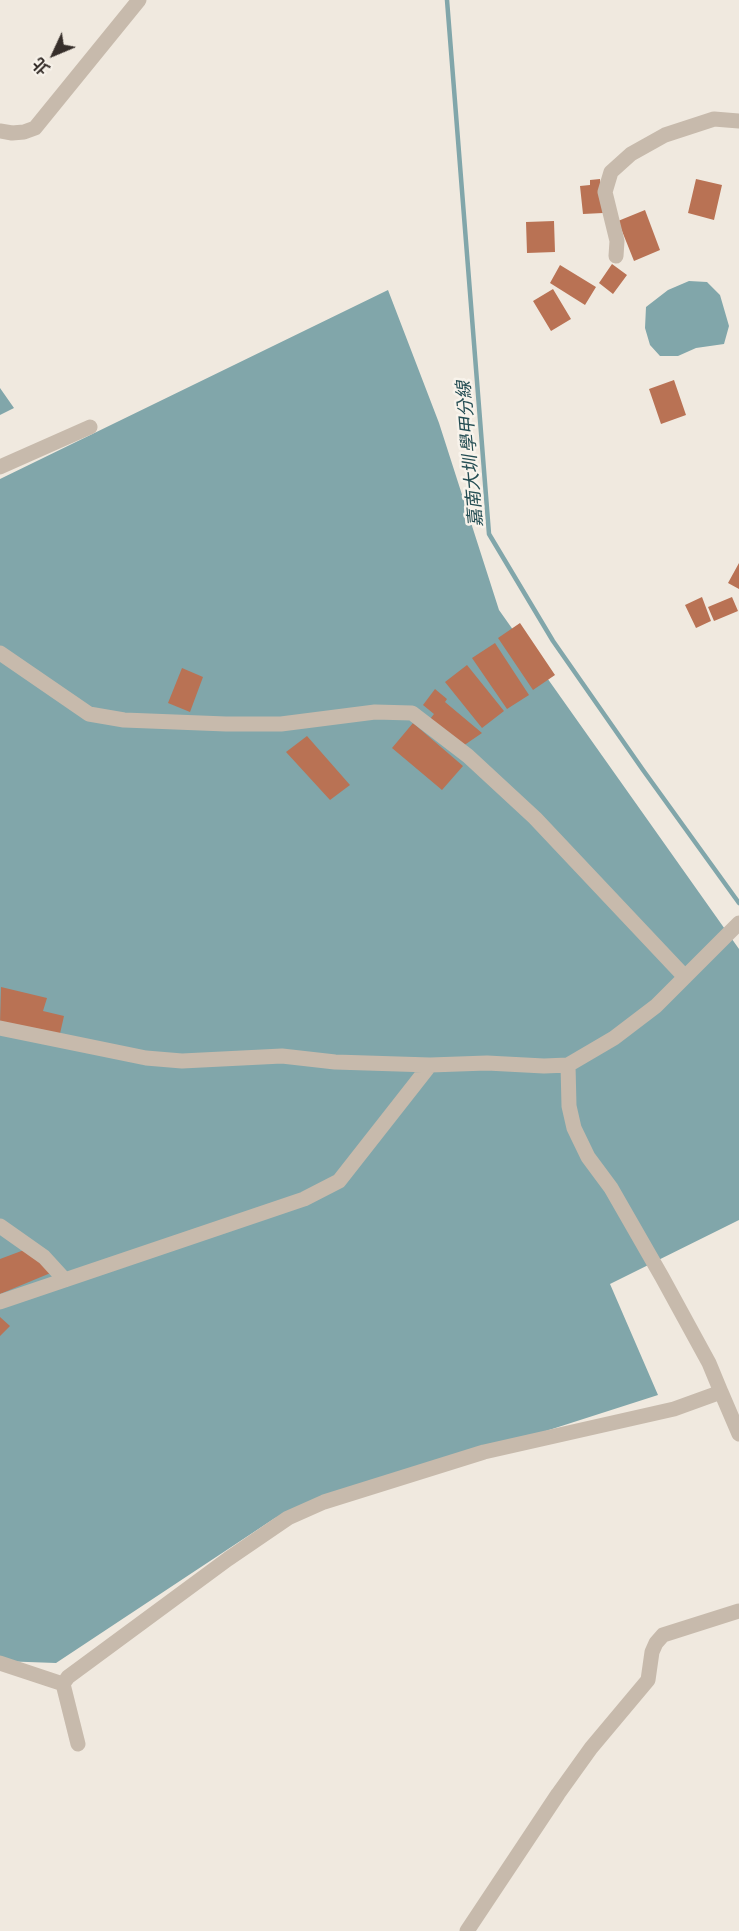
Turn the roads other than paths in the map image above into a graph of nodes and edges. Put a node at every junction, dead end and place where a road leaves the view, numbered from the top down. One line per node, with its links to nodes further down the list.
1 (139, 0): 3 (lane)
2 (739, 121): 4 (lane)
3 (0, 130)
4 (616, 256)
5 (90, 427): 6 (lane)
6 (0, 467)
7 (0, 653): 9 (lane)
8 (739, 923): 9 (lane)
9 (685, 977): 12 (lane)
10 (0, 1028): 11 (lane)
11 (430, 1065): 12 (lane); 14 (lane)
12 (568, 1065): 16 (lane)
13 (0, 1226): 14 (lane)
14 (65, 1280): 15 (lane)
15 (0, 1302)
16 (721, 1392): 17 (lane); 20 (lane)
17 (739, 1434)
18 (739, 1611): 22 (lane)
19 (0, 1663): 20 (lane)
20 (63, 1684): 21 (lane)
21 (78, 1744)
22 (467, 1931)

